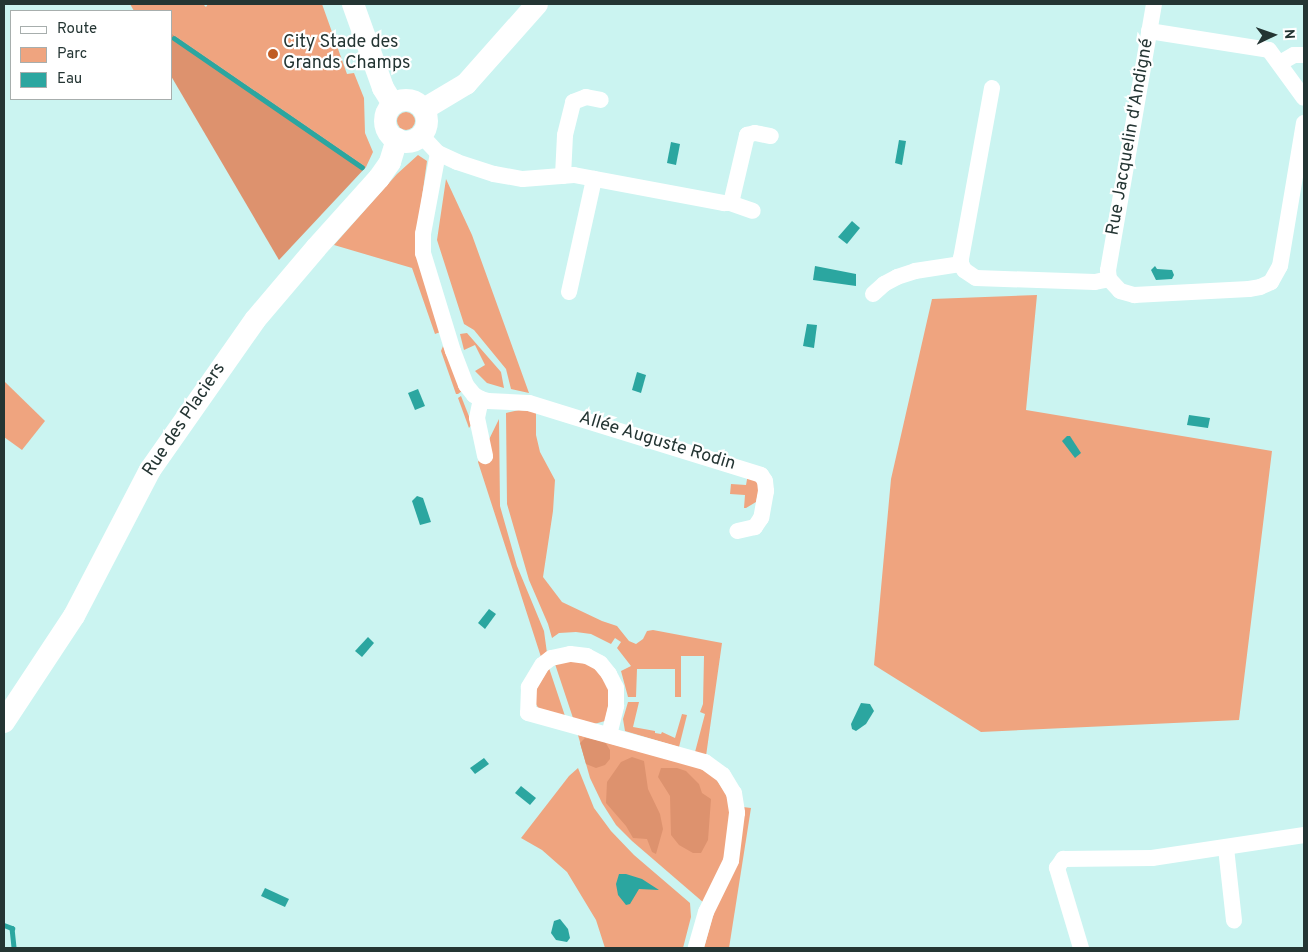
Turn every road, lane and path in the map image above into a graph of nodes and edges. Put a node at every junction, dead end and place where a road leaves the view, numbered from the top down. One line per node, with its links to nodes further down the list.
1 (353, 4): 10 (street)
2 (537, 4): 11 (street)
3 (1154, 4): 4 (street, Rue Jacquelin d'Andigné)
4 (1149, 31): 6 (street); 22 (street, Rue Jacquelin d'Andigné)
5 (1304, 55): 6 (street)
6 (1280, 63): 8 (street)
7 (992, 88): 21 (street)
8 (1304, 98)
9 (601, 100): 17 (street)
10 (394, 104): 11 (street); 15 (street)
11 (424, 109): 13 (street)
12 (1304, 123): 22 (street)
13 (421, 136): 15 (street); 16 (street)
14 (771, 136): 19 (street)
15 (397, 139): 28 (street, Rue des Placiers)
16 (438, 153): 17 (street); 25 (street)
17 (563, 176): 18 (street)
18 (594, 179): 19 (street); 23 (street)
19 (730, 203): 20 (street)
20 (753, 211)
21 (961, 264): 22 (street); 24 (street)
22 (1109, 275)
23 (569, 292)
24 (873, 294)
25 (481, 400): 26 (street); 27 (street, Allée Auguste Rodin)
26 (485, 456)
27 (737, 531)
28 (4, 722)
29 (609, 735): 29 (street); 33 (street)
30 (1304, 835): 31 (street)
31 (1226, 848): 32 (street); 34 (street)
32 (1234, 921)
33 (696, 948)
34 (1081, 948)

